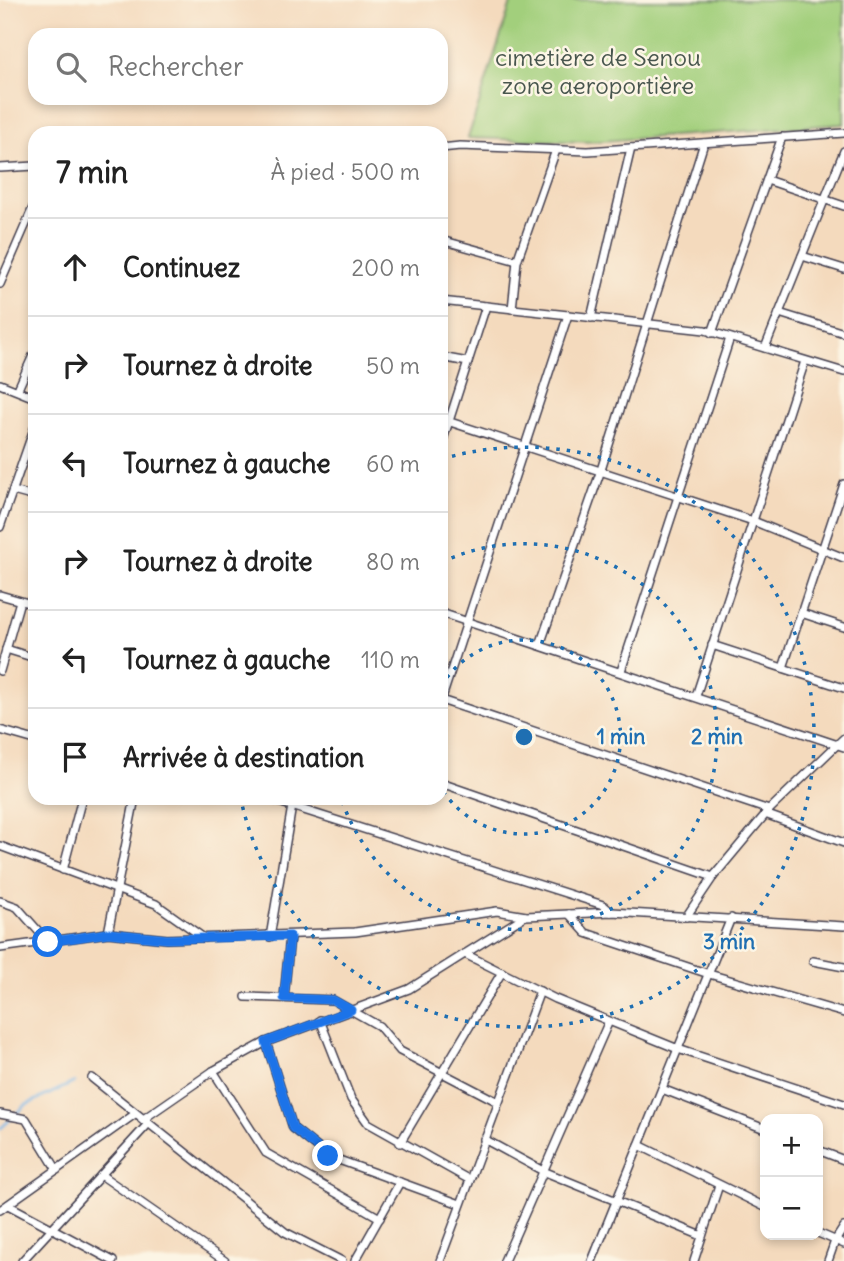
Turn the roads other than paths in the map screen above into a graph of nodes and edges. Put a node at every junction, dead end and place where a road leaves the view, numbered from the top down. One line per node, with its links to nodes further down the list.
1 (844, 133): 2 (street)
2 (782, 137): 3 (street); 10 (street)
3 (704, 143): 5 (street); 25 (street)
4 (448, 148): 6 (street)
5 (631, 148): 6 (street); 24 (street)
6 (556, 150): 16 (street)
7 (844, 151): 11 (street)
8 (28, 167): 9 (street)
9 (0, 169)
10 (767, 180): 11 (street); 26 (street)
11 (825, 199): 12 (street); 15 (street)
12 (844, 206)
13 (28, 220): 18 (street)
14 (448, 242): 16 (street)
15 (802, 256): 17 (street); 22 (street)
16 (517, 261): 21 (street)
17 (844, 269)
18 (0, 284)
19 (448, 302): 20 (street)
20 (486, 306): 21 (street); 32 (street)
21 (512, 309): 23 (street)
22 (779, 313): 27 (street); 29 (street)
23 (568, 315): 24 (street); 40 (street)
24 (590, 317): 25 (street)
25 (645, 323): 26 (street); 42 (street)
26 (712, 332): 28 (street)
27 (844, 333)
28 (730, 338): 29 (street); 46 (street)
29 (765, 348): 31 (street)
30 (448, 358): 32 (street)
31 (806, 360): 34 (street); 48 (street)
32 (468, 362): 38 (street)
33 (28, 367): 36 (street)
34 (844, 372)
35 (0, 384): 36 (street)
36 (18, 389): 37 (street)
37 (28, 394)
38 (448, 412)
39 (448, 421): 40 (street)
40 (525, 446): 42 (street); 57 (street)
41 (28, 447): 44 (street)
42 (601, 470): 46 (street); 59 (street)
43 (844, 484): 47 (street)
44 (13, 491): 45 (street); 49 (street)
45 (28, 495)
46 (679, 496): 48 (street); 65 (street)
47 (841, 500): 50 (street)
48 (753, 521): 50 (street); 60 (street)
49 (0, 527)
50 (822, 549): 51 (street); 55 (street)
51 (844, 558)
52 (0, 595): 53 (street)
53 (20, 601): 54 (street); 61 (street)
54 (28, 604)
55 (801, 613): 58 (street); 63 (street)
56 (448, 615): 57 (street)
57 (467, 621): 59 (street); 66 (street)
58 (844, 626)
59 (540, 645): 65 (street)
60 (712, 645): 63 (street); 68 (street)
61 (6, 649): 62 (street); 64 (street)
62 (28, 656)
63 (783, 668): 67 (street)
64 (0, 671)
65 (621, 671): 68 (street)
66 (448, 679)
67 (844, 688)
68 (695, 696): 72 (street)
69 (448, 703): 78 (street)
70 (0, 730): 71 (street)
71 (28, 738)
72 (842, 743): 78 (street)
73 (448, 785): 82 (street)
74 (80, 805): 81 (street)
75 (134, 805): 83 (street)
76 (289, 805): 77 (street)
77 (292, 806): 85 (street); 93 (street)
78 (767, 812): 79 (street); 82 (street)
79 (844, 843)
80 (0, 846): 81 (street)
81 (63, 870): 83 (street)
82 (713, 877): 88 (street)
83 (117, 890): 91 (street); 94 (street)
84 (0, 901): 95 (street)
85 (612, 912): 86 (street); 88 (street)
86 (569, 914): 87 (street); 101 (street)
87 (526, 916): 92 (street); 97 (street)
88 (686, 917): 89 (street)
89 (731, 918): 90 (street); 101 (street)
90 (844, 926)
91 (108, 933): 94 (street); 95 (street)
92 (290, 936): 93 (street); 104 (street)
93 (270, 937): 94 (street)
94 (204, 938)
95 (48, 942): 96 (street)
96 (0, 948)
97 (465, 954): 100 (street); 105 (street)
98 (813, 961): 99 (street)
99 (844, 967)
100 (502, 972): 102 (street); 112 (street)
101 (709, 974): 106 (street); 110 (street)
102 (540, 991): 108 (street); 115 (street)
103 (246, 997): 104 (street)
104 (284, 998): 105 (street)
105 (351, 1010): 107 (street); 112 (street)
106 (844, 1013)
107 (320, 1020): 109 (street); 121 (street)
108 (609, 1021): 110 (street); 126 (street)
109 (266, 1042): 111 (street); 129 (street)
110 (678, 1049): 114 (street); 116 (street)
111 (213, 1071): 118 (street); 136 (street)
112 (442, 1073): 115 (street); 121 (street)
113 (92, 1078): 118 (street)
114 (662, 1089): 119 (street); 122 (street)
115 (498, 1102): 120 (street)
116 (844, 1104)
117 (0, 1114): 125 (street)
118 (141, 1120): 125 (street); 127 (street); 146 (street)
119 (760, 1127)
120 (484, 1139): 126 (street); 128 (street)
121 (400, 1143): 128 (street)
122 (639, 1145): 130 (street); 131 (street)
123 (823, 1152): 124 (street)
124 (844, 1160)
125 (57, 1170): 133 (street)
126 (543, 1171): 131 (street); 149 (street)
127 (101, 1175): 138 (street); 145 (street)
128 (468, 1180): 132 (street)
129 (400, 1182): 132 (street); 136 (street)
130 (719, 1185): 134 (street); 140 (street)
131 (616, 1201): 140 (street); 150 (street)
132 (460, 1204): 148 (street)
133 (8, 1205): 135 (street); 138 (street)
134 (760, 1205)
135 (0, 1210)
136 (380, 1218): 147 (street)
137 (844, 1227): 141 (street)
138 (52, 1228): 143 (street); 144 (street)
139 (823, 1235): 141 (street)
140 (702, 1236): 151 (street)
141 (835, 1241): 142 (street); 152 (street)
142 (844, 1244)
143 (23, 1261)
144 (113, 1261)
145 (225, 1261)
146 (342, 1261)
147 (355, 1261)
148 (440, 1261)
149 (504, 1261)
150 (592, 1261)
151 (694, 1261)
152 (828, 1261)

